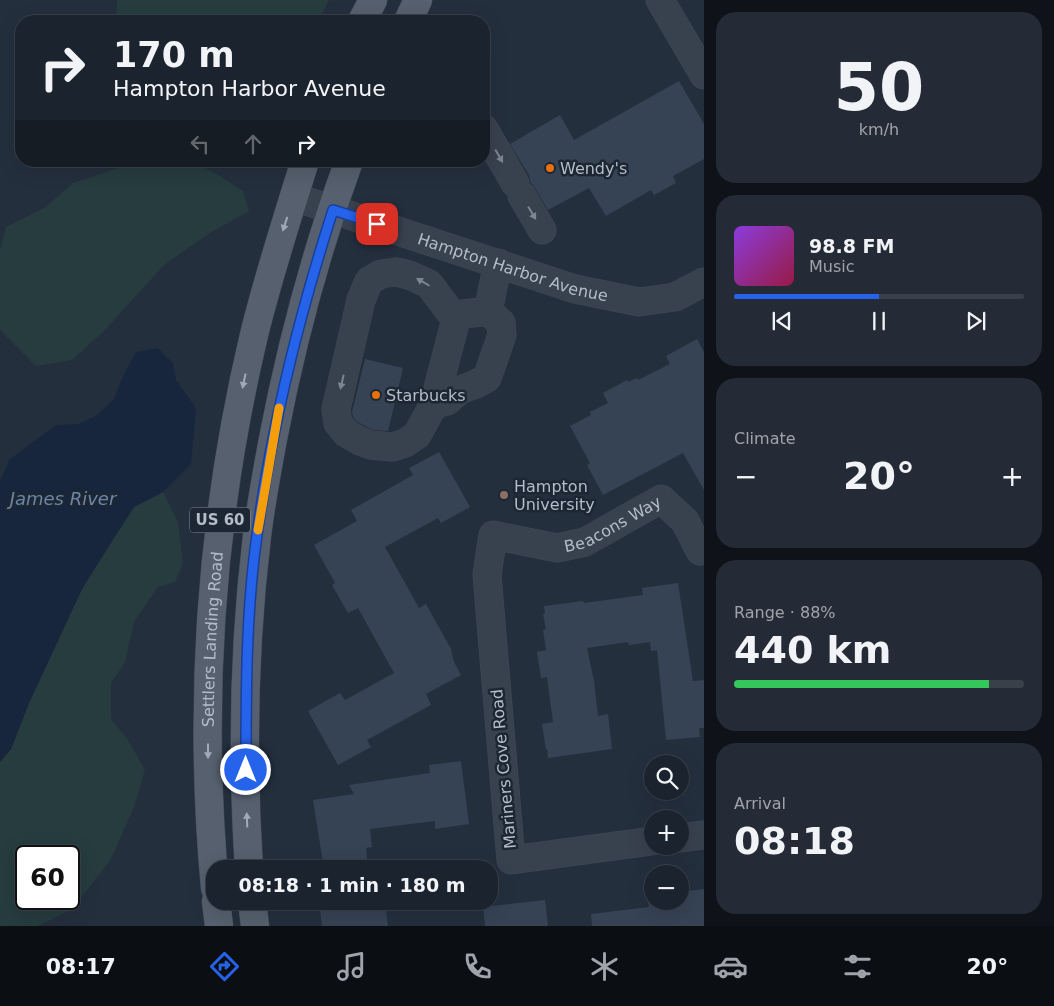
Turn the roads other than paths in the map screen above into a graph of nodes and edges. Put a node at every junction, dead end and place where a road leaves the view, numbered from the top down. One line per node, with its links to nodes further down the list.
1 (372, 0): 4 (main road)
2 (418, 0): 5 (main road)
3 (660, 0): 6 (street)
4 (365, 15)
5 (411, 15)
6 (704, 75)
7 (490, 140): 12 (street, one-way to 12)
8 (304, 167): 10 (main road, Settlers Landing Road / US 60)
9 (347, 167): 11 (main road, US 60)
10 (294, 196): 11 (street, Hampton Harbor Avenue); 23 (main road, Settlers Landing Road / US 60, one-way to 23)
11 (333, 210): 13 (street, Hampton Harbor Avenue); 24 (main road, US 60, one-way to 11)
12 (542, 230)
13 (498, 264): 14 (street, Hampton Harbor Avenue); 15 (street)
14 (704, 282)
15 (488, 311): 16 (street); 17 (street)
16 (457, 315): 17 (street); 17 (street, one-way to 17)
17 (434, 404)
18 (493, 535): 19 (street, Beacons Way); 22 (street, Mariners Cove Road)
19 (704, 549)
20 (704, 835): 21 (street)
21 (689, 837)
22 (644, 843)
23 (213, 860)
24 (249, 860)
25 (217, 910): 27 (main road)
26 (253, 910): 28 (main road)
27 (219, 926)
28 (255, 926)

